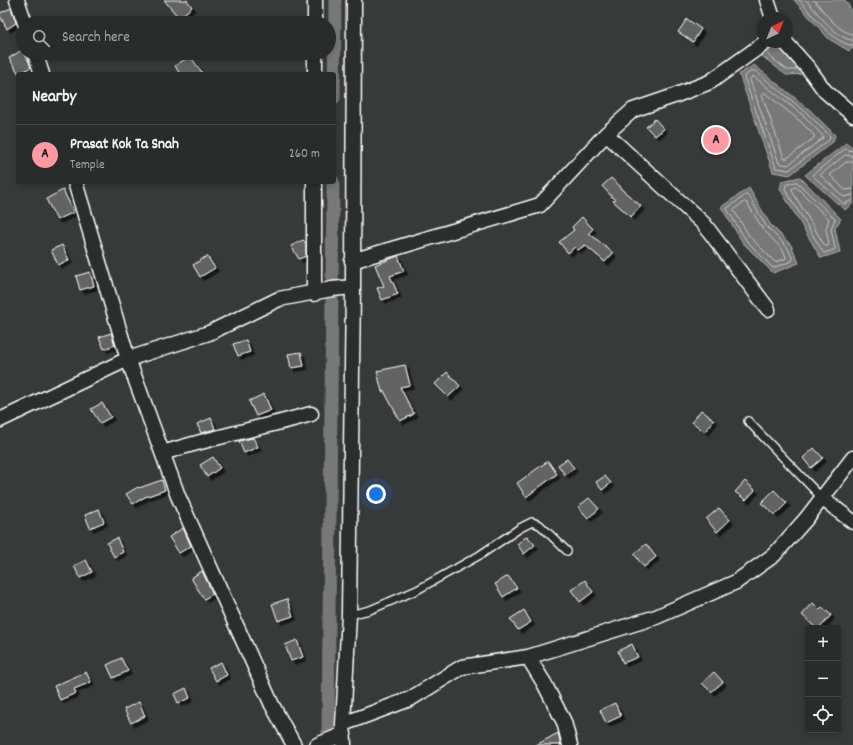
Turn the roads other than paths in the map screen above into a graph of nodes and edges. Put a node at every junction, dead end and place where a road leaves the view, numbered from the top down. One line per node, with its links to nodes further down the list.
1 (17, 0): 6 (street)
2 (316, 0): 7 (street)
3 (354, 0): 18 (street)
4 (767, 0): 5 (street)
5 (771, 12)
6 (23, 16)
7 (315, 16)
8 (758, 48): 15 (street)
9 (790, 48): 14 (street)
10 (37, 60): 12 (street)
11 (315, 60): 13 (street)
12 (41, 72)
13 (315, 72)
14 (853, 115)
15 (606, 134): 18 (street); 21 (street)
16 (76, 184): 22 (street)
17 (314, 184): 20 (street)
18 (352, 261): 19 (street)
19 (353, 287): 20 (street); 31 (street)
20 (314, 294): 22 (street)
21 (768, 309)
22 (128, 359): 24 (street); 26 (street)
23 (311, 414): 26 (street)
24 (0, 420)
25 (748, 421): 28 (lane)
26 (163, 453): 34 (street)
27 (853, 458): 28 (street)
28 (822, 498): 29 (street); 32 (street)
29 (853, 522)
30 (567, 551): 31 (lane)
31 (349, 615): 33 (street)
32 (528, 657): 33 (street); 36 (street)
33 (344, 735): 35 (street)
34 (294, 745)
35 (317, 745)
36 (570, 745)

